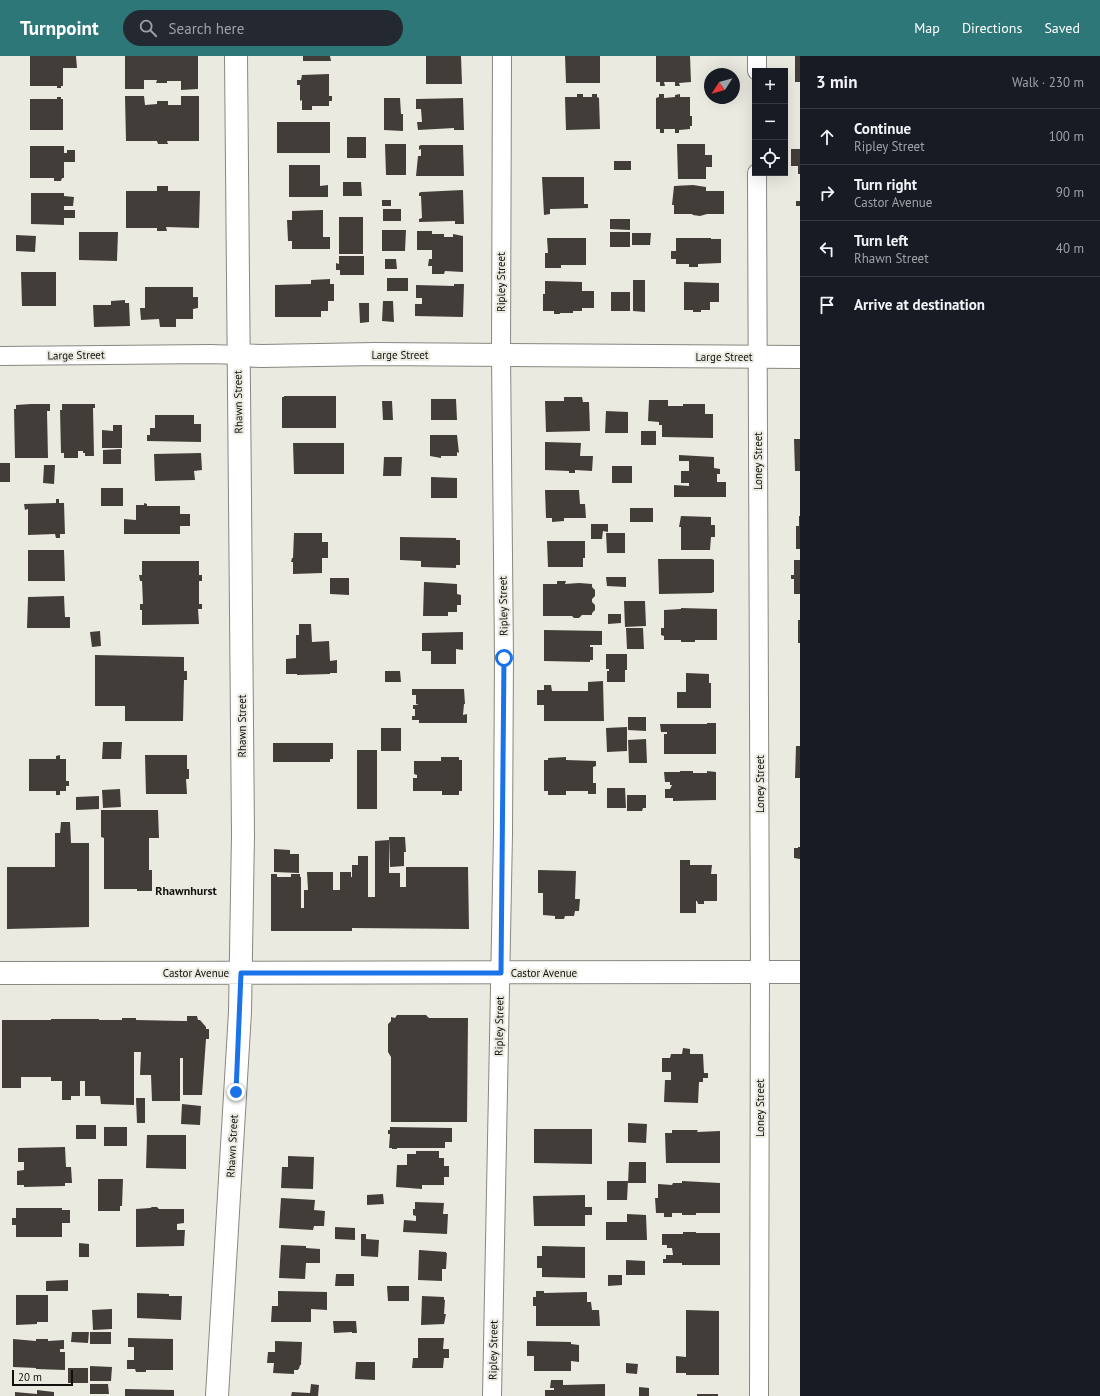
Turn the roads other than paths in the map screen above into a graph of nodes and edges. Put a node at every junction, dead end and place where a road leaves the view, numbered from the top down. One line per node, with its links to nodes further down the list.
1 (236, 56): 6 (main road, Rhawn Street)
2 (502, 56): 7 (street, Ripley Street)
3 (757, 56): 4 (street)
4 (757, 68)
5 (758, 176): 9 (street, Loney Street)
6 (238, 355): 7 (main road, Large Street); 8 (street, Large Street); 14 (main road, Rhawn Street)
7 (501, 355): 9 (main road, Large Street); 15 (street, Ripley Street)
8 (0, 356)
9 (758, 357): 10 (main road, Large Street); 11 (street, Loney Street)
10 (800, 358)
11 (760, 972): 12 (main road, Castor Avenue); 15 (main road, Castor Avenue); 18 (street, Loney Street)
12 (800, 972)
13 (0, 973): 14 (main road, Castor Avenue)
14 (241, 973): 15 (main road, Castor Avenue); 16 (main road, Rhawn Street)
15 (501, 973): 17 (street, Ripley Street)
16 (217, 1396)
17 (492, 1396)
18 (759, 1396)

